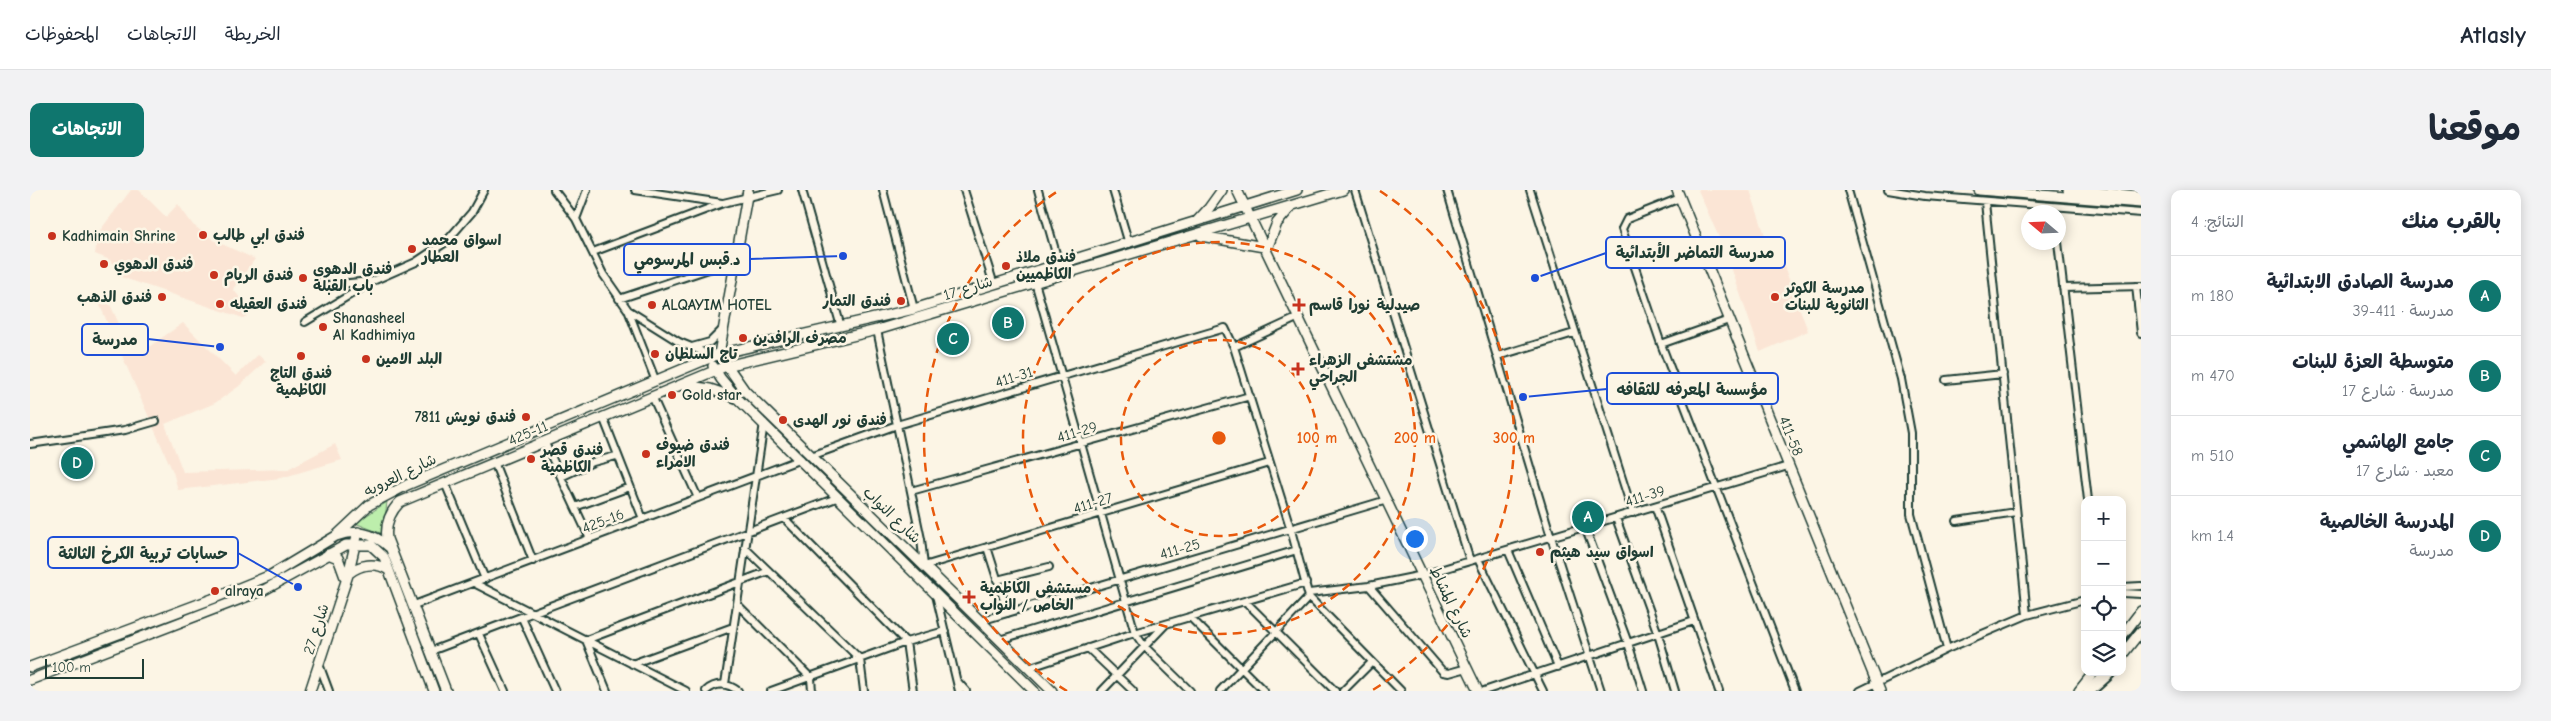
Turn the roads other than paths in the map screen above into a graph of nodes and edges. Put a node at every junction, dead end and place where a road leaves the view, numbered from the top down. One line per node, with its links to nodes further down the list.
1 (484, 190): 43 (street)
2 (554, 190): 34 (street)
3 (588, 190): 34 (street)
4 (635, 190): 26 (street)
5 (778, 190): 22 (street)
6 (802, 190): 56 (street)
7 (883, 190): 50 (street)
8 (964, 190): 46 (street)
9 (1038, 190): 42 (street)
10 (1113, 190): 37 (street)
11 (1222, 190): 35 (street)
12 (1237, 190): 28 (street, شارع المشاط)
13 (1297, 190): 28 (street, شارع 17)
14 (1343, 190): 27 (street, شارع 17)
15 (1355, 190): 125 (street)
16 (1446, 190): 64 (street)
17 (1530, 190): 58 (street)
18 (1848, 190): 173 (street)
19 (1888, 190): 25 (street)
20 (1979, 190): 24 (street)
21 (2068, 190): 24 (street)
22 (747, 193): 26 (street); 41 (street)
23 (1680, 193): 53 (street, 411-58); 60 (street)
24 (2139, 201): 31 (street)
25 (1985, 202): 29 (street); 68 (street)
26 (724, 203): 40 (street)
27 (1294, 205): 33 (street, شارع 17); 38 (street)
28 (1245, 206): 33 (street, شارع المشاط); 35 (street, شارع 17)
29 (2021, 206)
30 (2066, 210): 31 (street)
31 (2128, 212): 32 (street)
32 (2141, 213)
33 (1252, 218): 36 (street, شارع 17); 38 (street, شارع المشاط)
34 (576, 220): 40 (street)
35 (1195, 222): 37 (street, شارع 17)
36 (1196, 236): 38 (street); 44 (street, شارع 17)
37 (1129, 244): 42 (street, شارع 17)
38 (1267, 249): 52 (street, شارع المشاط)
39 (2059, 250): 48 (street)
40 (593, 252): 49 (street)
41 (736, 260): 49 (street); 55 (street)
42 (1059, 264): 46 (street, شارع 17)
43 (373, 280): 45 (street); 54 (street)
44 (1035, 282): 57 (street, شارع 17); 69 (street)
45 (328, 285)
46 (994, 285): 50 (street, شارع 17)
47 (2139, 286): 48 (street); 59 (street)
48 (2064, 288): 95 (street)
49 (619, 299): 51 (street)
50 (914, 309): 56 (street, شارع 17)
51 (628, 310): 61 (street); 70 (street)
52 (1299, 317): 62 (street); 98 (street, شارع المشاط)
53 (1729, 320): 60 (street); 88 (street, 411-58)
54 (305, 322)
55 (725, 324): 61 (street); 63 (street)
56 (841, 327): 63 (street, شارع 17)
57 (877, 330): 66 (street, شارع 17); 79 (street)
58 (1574, 333): 64 (street); 101 (street)
59 (2141, 333)
60 (1661, 344): 93 (street)
61 (691, 347): 65 (street)
62 (1234, 347): 69 (street, 411-31); 74 (street)
63 (719, 354): 65 (street, شارع 17); 66 (street, شارع النواب)
64 (1498, 356): 112 (street)
65 (710, 359): 67 (street, شارع النواب); 113 (street, شارع العروبه)
66 (726, 366): 67 (street, شارع 17); 84 (street, شارع النواب)
67 (715, 370): 72 (street, 425-11); 75 (street, شارع النواب)
68 (2003, 374): 71 (street); 102 (street)
69 (1062, 375): 79 (street, 411-31); 82 (street)
70 (655, 379)
71 (1946, 380)
72 (680, 385): 73 (street, 425-11); 75 (street)
73 (652, 396): 76 (street, 425-11); 97 (street)
74 (1250, 396): 82 (street, 411-29); 87 (street)
75 (738, 399): 78 (street, شارع النواب)
76 (603, 417): 80 (street, 425-11); 83 (street)
77 (156, 421): 81 (street)
78 (764, 423): 85 (street, شارع النواب); 89 (street)
79 (897, 424): 84 (street, 411-31); 94 (street)
80 (544, 441): 86 (street, 425-11); 90 (street)
81 (30, 444)
82 (1081, 444): 94 (street, 411-29); 103 (street)
83 (616, 456): 90 (street); 92 (street)
84 (811, 456): 126 (street, شارع النواب)
85 (801, 459): 89 (street, 425-16); 96 (street, شارع النواب)
86 (494, 462): 91 (street, 425-11); 124 (street)
87 (1270, 463): 103 (street, 411-27); 109 (street)
88 (1788, 466): 93 (street, 411-39); 195 (street, 411-58)
89 (755, 476): 97 (street, 425-16); 111 (street)
90 (561, 477): 100 (street)
91 (444, 483): 119 (street, 425-11); 132 (street)
92 (630, 487): 100 (street); 106 (street)
93 (1716, 488): 99 (street, 411-39); 229 (street)
94 (911, 491): 126 (street)
95 (2088, 496)
96 (839, 497): 104 (street); 142 (street, شارع النواب)
97 (698, 498): 106 (street, 425-16)
98 (1387, 500): 109 (street, 411-25); 130 (street, شارع المشاط)
99 (1655, 506): 101 (street, 411-39); 157 (street)
100 (575, 507): 114 (street)
101 (1633, 512): 105 (street, 411-39)
102 (2016, 512): 107 (street); 153 (street)
103 (1101, 513): 117 (street, 411-27); 133 (street)
104 (784, 518): 111 (street); 169 (street)
105 (1616, 518): 108 (street, 411-39); 166 (street)
106 (643, 519): 114 (street, 425-16)
107 (1956, 521)
108 (1586, 527): 112 (street, 411-39); 170 (street)
109 (1291, 530): 120 (street); 133 (street, 411-25)
110 (358, 532): 113 (street); 115 (street, شارع 27); 119 (street)
111 (748, 532): 118 (street); 151 (street)
112 (1551, 537): 121 (street, 411-39); 176 (street)
113 (333, 538): 116 (street); 122 (street); 182 (street, شارع العروبه)
114 (590, 539): 124 (street, 425-16)
115 (357, 544): 116 (street); 128 (street); 131 (street, شارع 27)
116 (346, 545): 122 (street)
117 (987, 547): 126 (street, 411-27); 134 (street)
118 (745, 548): 129 (street); 135 (street)
119 (390, 549): 149 (street, 425-11)
120 (1297, 550): 137 (street); 147 (street)
121 (1508, 550): 123 (street, 411-39); 181 (street)
122 (330, 552): 131 (street); 192 (street)
123 (1478, 559): 125 (street, 411-39); 186 (street)
124 (533, 561): 132 (street, 425-16)
125 (1470, 561): 130 (street, 411-39)
126 (924, 566): 156 (street, شارع النواب)
127 (1049, 566): 134 (street)
128 (389, 570): 131 (street); 198 (street)
129 (769, 571): 135 (street); 177 (street)
130 (1423, 575): 138 (street, 411-39); 185 (street, شارع المشاط)
131 (347, 578): 179 (street, شارع 27)
132 (485, 579): 136 (street, 425-16)
133 (1120, 579): 147 (street); 152 (street, 411-25)
134 (997, 580): 152 (street)
135 (740, 582): 148 (street); 167 (street)
136 (474, 583): 149 (street, 425-16); 151 (street)
137 (1306, 583): 144 (street); 145 (street)
138 (1368, 586): 144 (street, 411-39); 185 (street)
139 (2141, 586): 140 (street)
140 (2126, 587)
141 (2126, 593): 143 (street)
142 (936, 594): 162 (street); 212 (street, شارع النواب)
143 (2141, 594)
144 (1309, 595): 163 (street); 178 (street)
145 (1245, 601): 154 (street); 163 (street)
146 (2081, 601): 153 (street)
147 (1126, 602): 164 (street); 168 (street)
148 (737, 604): 159 (street); 191 (street)
149 (414, 605): 174 (street, 425-11)
150 (2141, 611): 160 (street)
151 (533, 613): 155 (street); 167 (street)
152 (1008, 613): 156 (street, 411-25)
153 (2027, 615): 173 (street)
154 (1190, 617): 158 (street); 184 (street)
155 (522, 618): 165 (street); 201 (street)
156 (980, 621): 168 (street, شارع النواب)
157 (1694, 621): 166 (street); 228 (street)
158 (1165, 624): 164 (street); 171 (street)
159 (733, 627): 180 (street); 194 (street)
160 (2126, 631)
161 (2141, 631): 175 (street)
162 (944, 632): 169 (street); 193 (street)
163 (1276, 632): 184 (street); 219 (street)
164 (1136, 633): 171 (street); 172 (street)
165 (479, 634): 174 (street); 200 (street)
166 (1658, 634): 170 (street); 227 (street)
167 (586, 640): 180 (street); 202 (street)
168 (999, 640): 183 (street, شارع النواب)
169 (906, 642): 177 (street); 209 (street)
170 (1628, 643): 176 (street); 226 (street)
171 (1144, 646): 187 (street); 216 (street)
172 (1088, 648): 183 (street); 187 (street)
173 (1947, 649): 195 (street)
174 (431, 651): 199 (street, 425-11)
175 (2126, 651)
176 (1589, 656): 181 (street); 225 (street)
177 (860, 659): 191 (street); 208 (street)
178 (1372, 662): 220 (street); 221 (street)
179 (319, 663): 196 (street, شارع 27); 197 (street)
180 (632, 664): 203 (street)
181 (1558, 666): 186 (street)
182 (30, 667)
183 (1028, 668): 213 (street, شارع النواب)
184 (1242, 668): 217 (street); 218 (street)
185 (1467, 668): 222 (street, شارع المشاط)
186 (1535, 674): 223 (street); 224 (street)
187 (1117, 675): 214 (street); 215 (street)
188 (2091, 676): 231 (street)
189 (2106, 676): 232 (highway)
190 (2107, 676): 233 (street)
191 (811, 678): 206 (street); 207 (street)
192 (30, 680)
193 (957, 681): 210 (street); 211 (street)
194 (724, 684): 204 (street); 205 (street)
195 (1878, 687): 230 (street)
196 (310, 691)
197 (329, 691)
198 (434, 691)
199 (446, 691)
200 (505, 691)
201 (556, 691)
202 (607, 691)
203 (686, 691)
204 (706, 691)
205 (738, 691)
206 (771, 691)
207 (812, 691)
208 (864, 691)
209 (913, 691)
210 (959, 691)
211 (966, 691)
212 (1034, 691)
213 (1052, 691)
214 (1102, 691)
215 (1133, 691)
216 (1190, 691)
217 (1220, 691)
218 (1264, 691)
219 (1335, 691)
220 (1344, 691)
221 (1401, 691)
222 (1478, 691)
223 (1484, 691)
224 (1543, 691)
225 (1601, 691)
226 (1643, 691)
227 (1675, 691)
228 (1719, 691)
229 (1795, 691)
230 (1860, 691)
231 (2079, 691)
232 (2089, 691)
233 (2095, 691)

